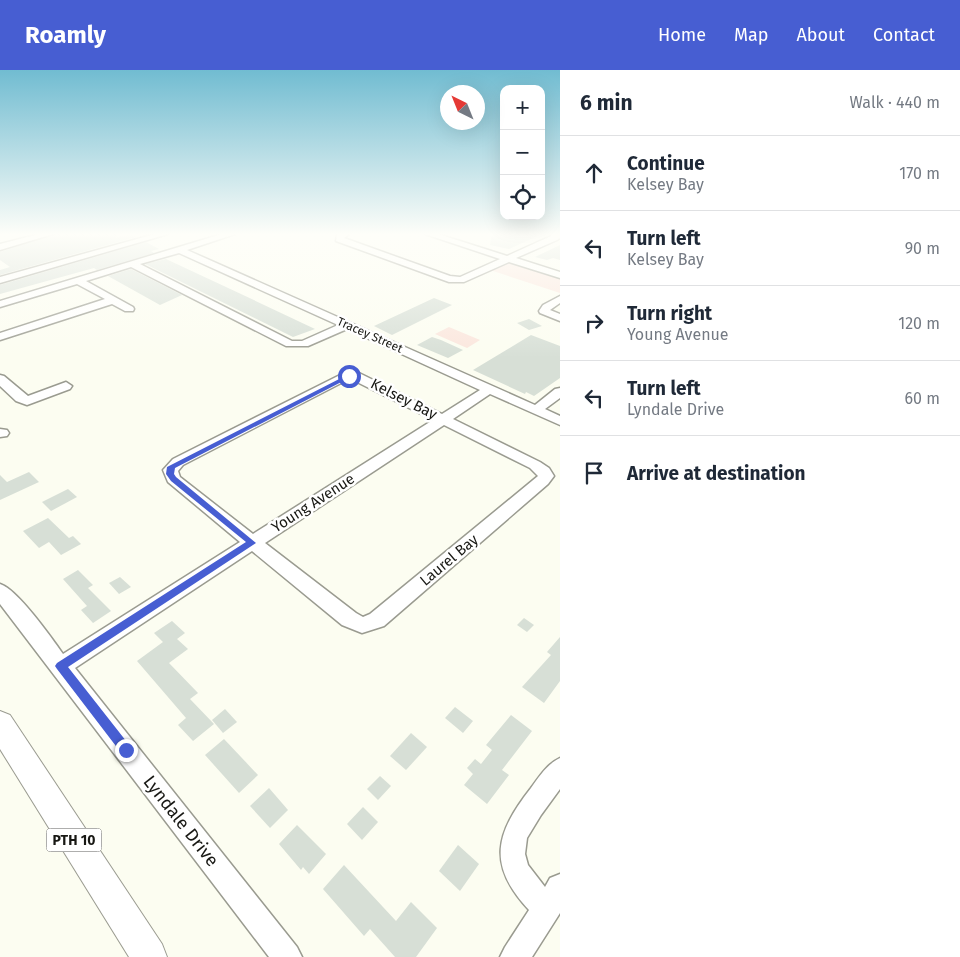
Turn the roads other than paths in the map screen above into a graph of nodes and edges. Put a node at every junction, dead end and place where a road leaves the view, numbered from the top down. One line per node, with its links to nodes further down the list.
1 (16, 275): 7 (street)
2 (94, 275): 8 (street)
3 (155, 275): 15 (street)
4 (236, 275): 15 (street, Tracey Street)
5 (443, 275): 6 (street)
6 (473, 275)
7 (0, 280)
8 (78, 280): 9 (street); 12 (street)
9 (102, 294): 11 (street); 16 (street)
10 (560, 299): 14 (street)
11 (113, 300): 13 (street); 17 (street)
12 (0, 304)
13 (129, 309)
14 (560, 318)
15 (346, 325): 20 (street, Tracey Street)
16 (0, 327)
17 (0, 338)
18 (0, 380): 19 (street)
19 (66, 386)
20 (490, 389): 22 (street, Tracey Street); 23 (street, Young Avenue)
21 (560, 392): 22 (street)
22 (536, 410): 24 (street, Tracey Street)
23 (444, 419): 25 (street, Young Avenue); 25 (street, Kelsey Bay); 25 (street, Laurel Bay)
24 (560, 420)
25 (252, 543): 27 (street, Young Avenue)
26 (0, 592): 27 (street, Lyndale Drive)
27 (61, 666): 32 (street, Lyndale Drive)
28 (0, 724): 31 (main road, PTH 10)
29 (560, 770): 30 (street)
30 (553, 898): 33 (street)
31 (148, 957)
32 (288, 957)
33 (515, 957)

